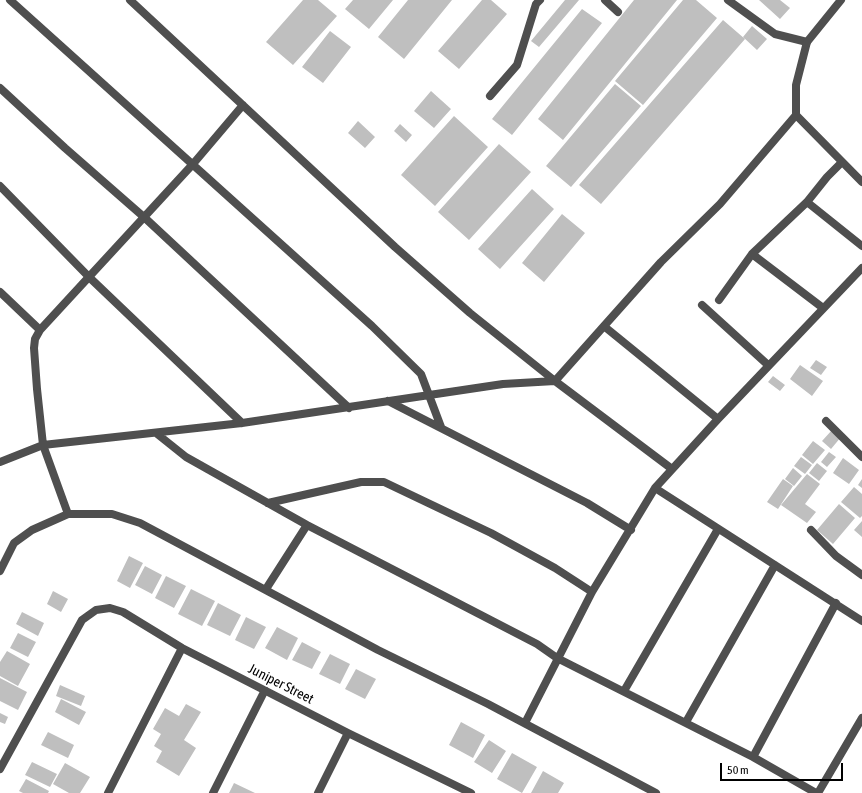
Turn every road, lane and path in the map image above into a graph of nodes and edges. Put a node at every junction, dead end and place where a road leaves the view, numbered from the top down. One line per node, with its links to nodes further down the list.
1 (10, 0): 14 (street)
2 (130, 0): 11 (street)
3 (604, 0): 7 (street)
4 (728, 0): 8 (street)
5 (841, 0): 8 (street)
6 (536, 1): 10 (street)
7 (618, 12)
8 (807, 42): 12 (street)
9 (0, 88): 18 (street)
10 (490, 96)
11 (243, 105): 14 (street); 30 (street)
12 (796, 115): 13 (street); 27 (street)
13 (842, 162): 15 (street); 17 (street)
14 (193, 164): 18 (street); 31 (street)
15 (862, 182)
16 (0, 186): 22 (street)
17 (807, 202): 19 (street); 20 (street)
18 (146, 218): 22 (street); 33 (street)
19 (862, 246)
20 (752, 254): 24 (street); 26 (street)
21 (862, 268): 26 (street)
22 (89, 277): 28 (street); 36 (street)
23 (0, 292): 28 (street)
24 (719, 300)
25 (702, 305): 29 (street)
26 (824, 308): 29 (street)
27 (605, 327): 30 (street); 34 (street)
28 (40, 330): 39 (street)
29 (768, 365): 34 (street)
30 (555, 381): 31 (street); 42 (street)
31 (428, 395): 32 (street); 37 (street)
32 (388, 401): 33 (street); 37 (street)
33 (348, 408): 36 (street)
34 (718, 419): 42 (street)
35 (826, 421): 40 (street)
36 (242, 423): 38 (street)
37 (441, 427): 48 (street)
38 (156, 433): 39 (street); 44 (street)
39 (43, 445): 41 (street); 45 (street)
40 (862, 457)
41 (0, 462)
42 (672, 469): 43 (street)
43 (655, 488): 47 (street); 48 (street)
44 (268, 502): 46 (street); 54 (street)
45 (68, 514): 51 (street); 53 (street)
46 (307, 525): 53 (street); 58 (street)
47 (718, 529): 50 (street); 60 (street)
48 (631, 530): 54 (street)
49 (811, 530): 52 (street)
50 (775, 565): 55 (street); 62 (street)
51 (0, 571)
52 (862, 575)
53 (266, 589): 63 (street)
54 (592, 592): 58 (street)
55 (836, 603): 56 (street); 65 (street)
56 (862, 621)
57 (182, 648): 59 (street, Juniper Street); 66 (street, Juniper Street); 67 (street)
58 (557, 658): 60 (street); 63 (street)
59 (265, 690): 64 (street, Juniper Street); 68 (street)
60 (624, 691): 62 (street)
61 (862, 718): 72 (street)
62 (686, 722): 65 (street)
63 (525, 723): 71 (street)
64 (348, 733): 69 (street); 70 (street, Juniper Street)
65 (753, 757): 72 (street)
66 (0, 769)
67 (108, 793)
68 (213, 793)
69 (318, 793)
70 (471, 793)
71 (656, 793)
72 (817, 793)

